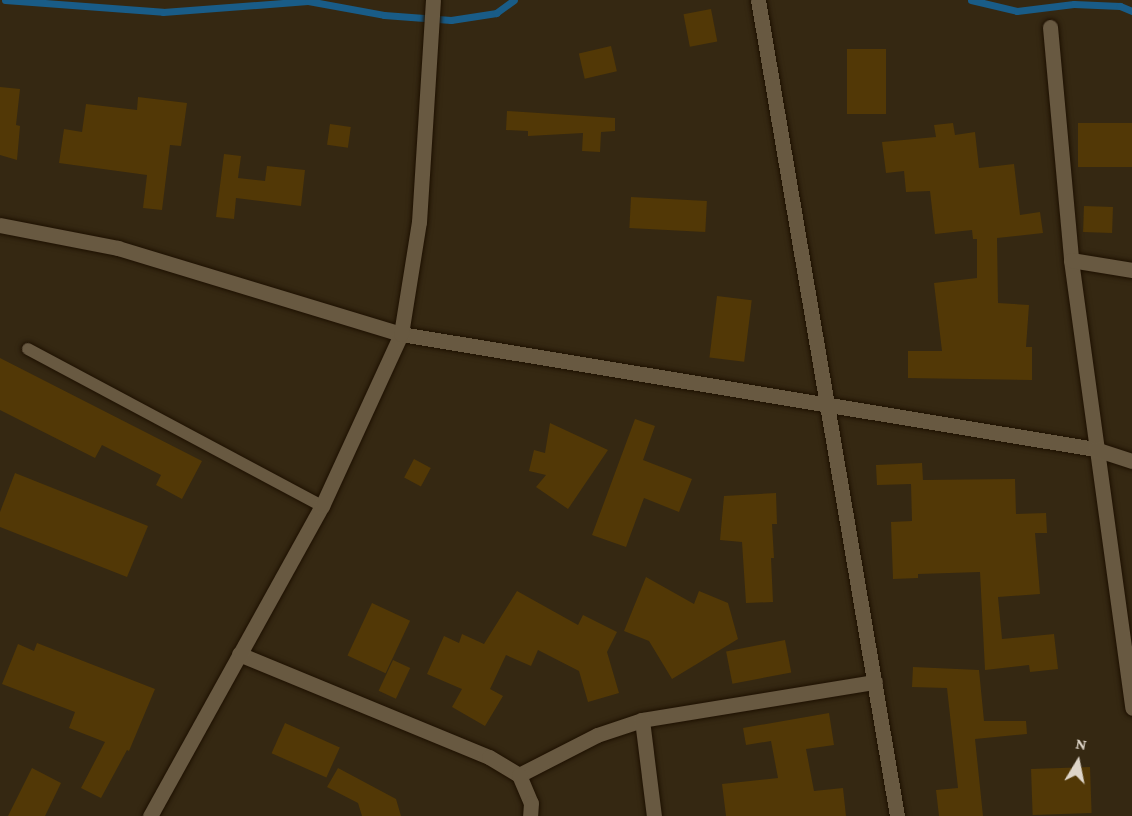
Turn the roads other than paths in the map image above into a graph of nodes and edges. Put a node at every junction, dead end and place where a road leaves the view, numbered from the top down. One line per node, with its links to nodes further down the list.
1 (433, 0): 7 (street)
2 (758, 0): 9 (street)
3 (1050, 27): 5 (street)
4 (0, 225): 7 (street)
5 (1071, 260): 6 (street); 10 (street)
6 (1132, 270)
7 (401, 334): 9 (street); 12 (street)
8 (28, 349): 12 (lane)
9 (827, 406): 10 (street); 14 (street)
10 (1095, 449): 11 (street); 15 (street)
11 (1132, 461)
12 (322, 506): 13 (street)
13 (239, 654): 17 (street); 18 (street)
14 (874, 682): 16 (street); 21 (street)
15 (1132, 708)
16 (642, 720): 17 (street); 20 (street)
17 (519, 775): 19 (street)
18 (150, 816)
19 (530, 816)
20 (654, 816)
21 (897, 816)

